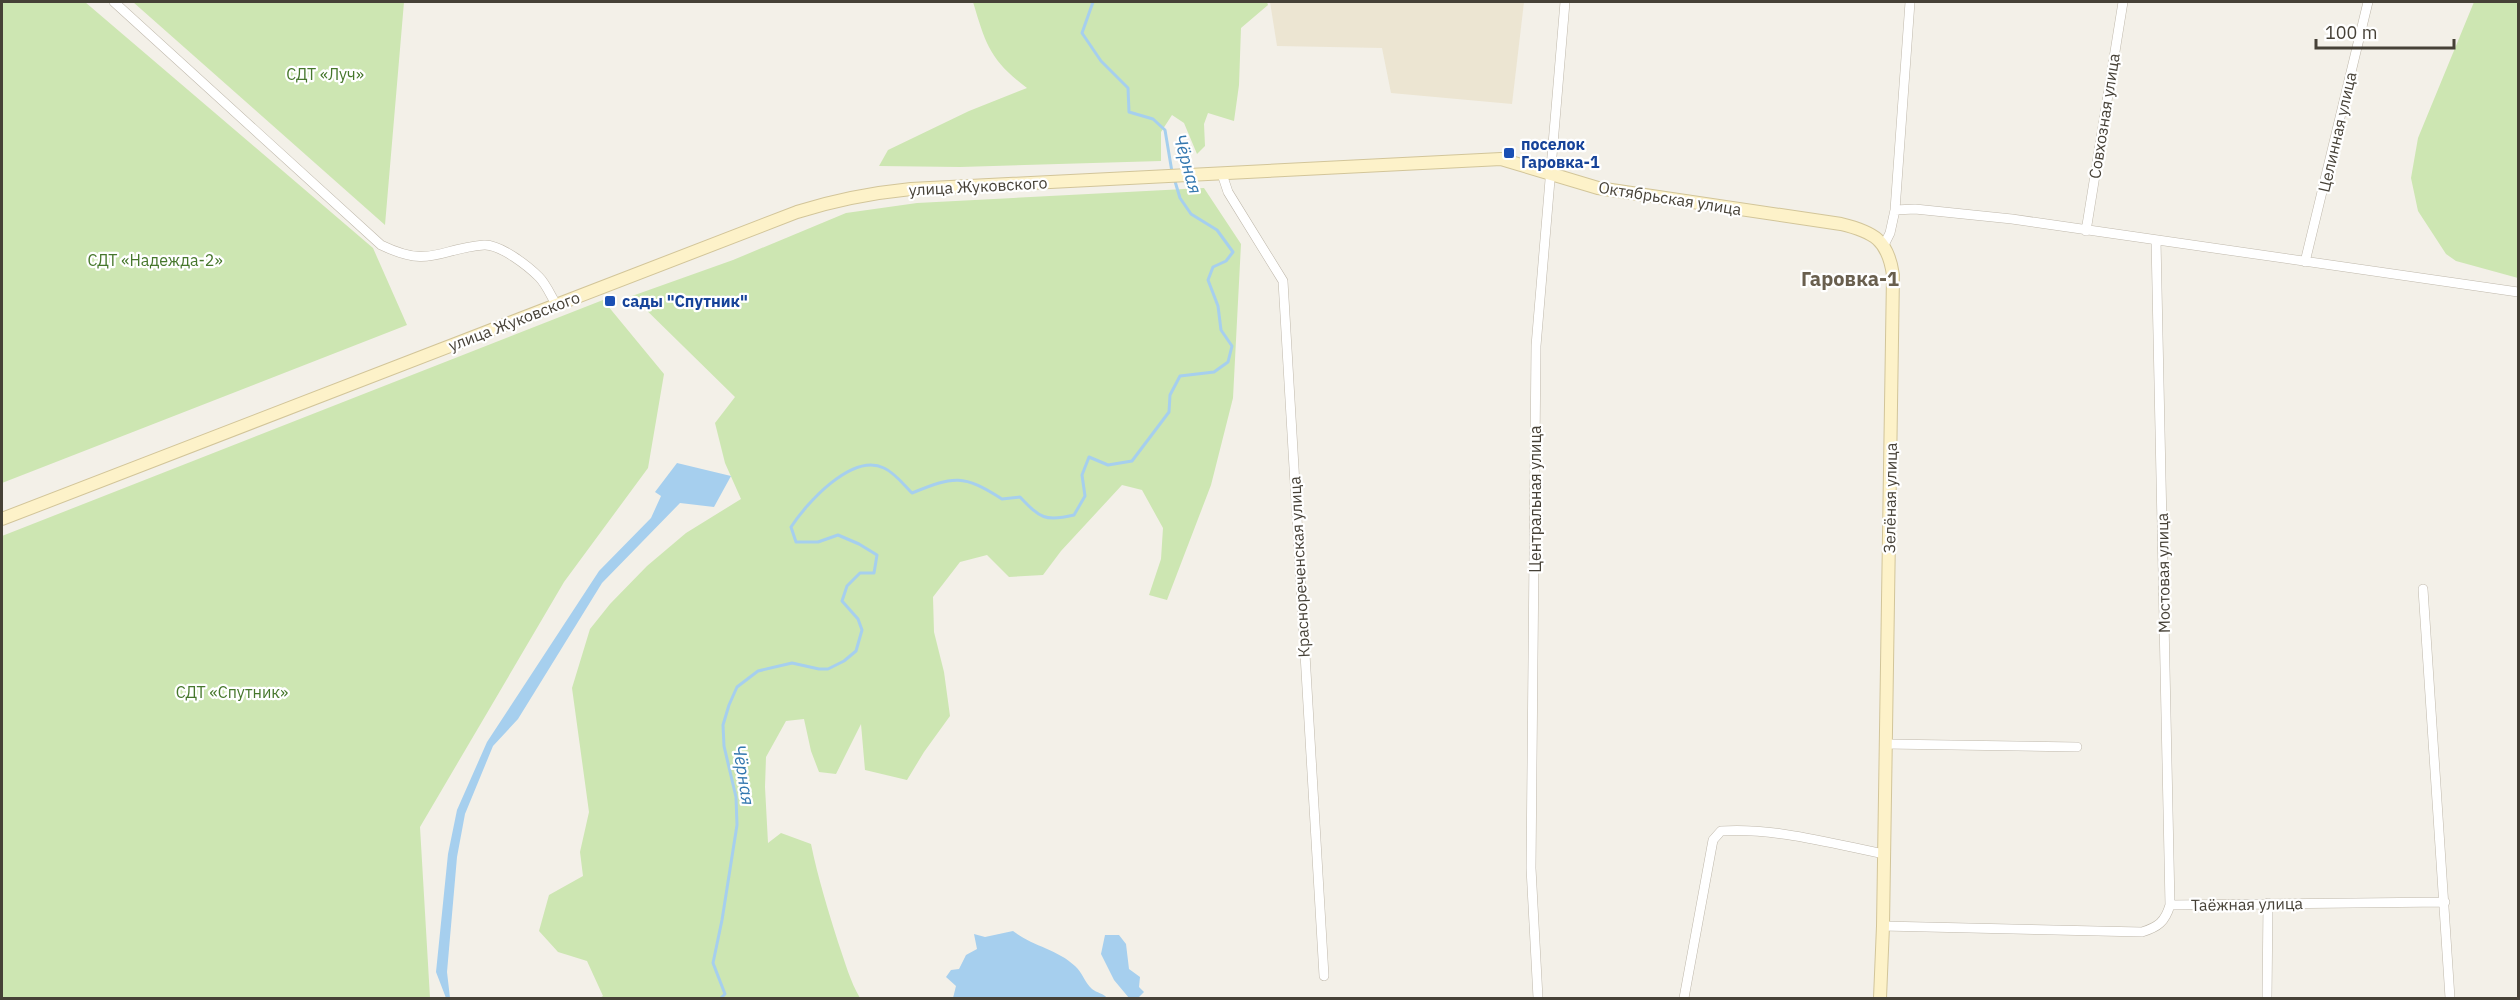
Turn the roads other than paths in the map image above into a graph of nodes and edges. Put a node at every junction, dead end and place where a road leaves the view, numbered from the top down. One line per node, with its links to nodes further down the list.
1 (114, 2): 15 (street)
2 (1565, 2): 6 (street, Центральная улица)
3 (1910, 2): 9 (street)
4 (2123, 2): 10 (street, Совхозная улица)
5 (2368, 2): 13 (street, Целинная улица)
6 (1551, 173): 7 (main road, Октябрьская улица); 12 (main road, Октябрьская улица); 26 (street, Центральная улица)
7 (1222, 174): 8 (main road, Октябрьская улица); 25 (street, Краснореченская улица)
8 (1202, 175): 15 (main road, улица Жуковского)
9 (1895, 210): 10 (street); 12 (street)
10 (2086, 231): 11 (street)
11 (2156, 240): 13 (street); 23 (street, Мостовая улица)
12 (1884, 245): 18 (main road, Зелёная улица)
13 (2305, 262): 14 (street)
14 (2518, 292)
15 (556, 304): 16 (main road, улица Жуковского)
16 (2, 519)
17 (2423, 589): 21 (street)
18 (1886, 744): 19 (street); 20 (main road, Зелёная улица)
19 (2077, 747)
20 (1884, 854): 24 (main road, Зелёная улица); 27 (street)
21 (2445, 902): 22 (street, Таёжная улица); 30 (street)
22 (2268, 903): 23 (street, Таёжная улица); 29 (street)
23 (2170, 905): 24 (street, Таёжная улица)
24 (1883, 926): 28 (main road, Зелёная улица)
25 (1324, 976)
26 (1538, 999)
27 (1684, 999)
28 (1880, 999)
29 (2267, 999)
30 (2450, 999)

